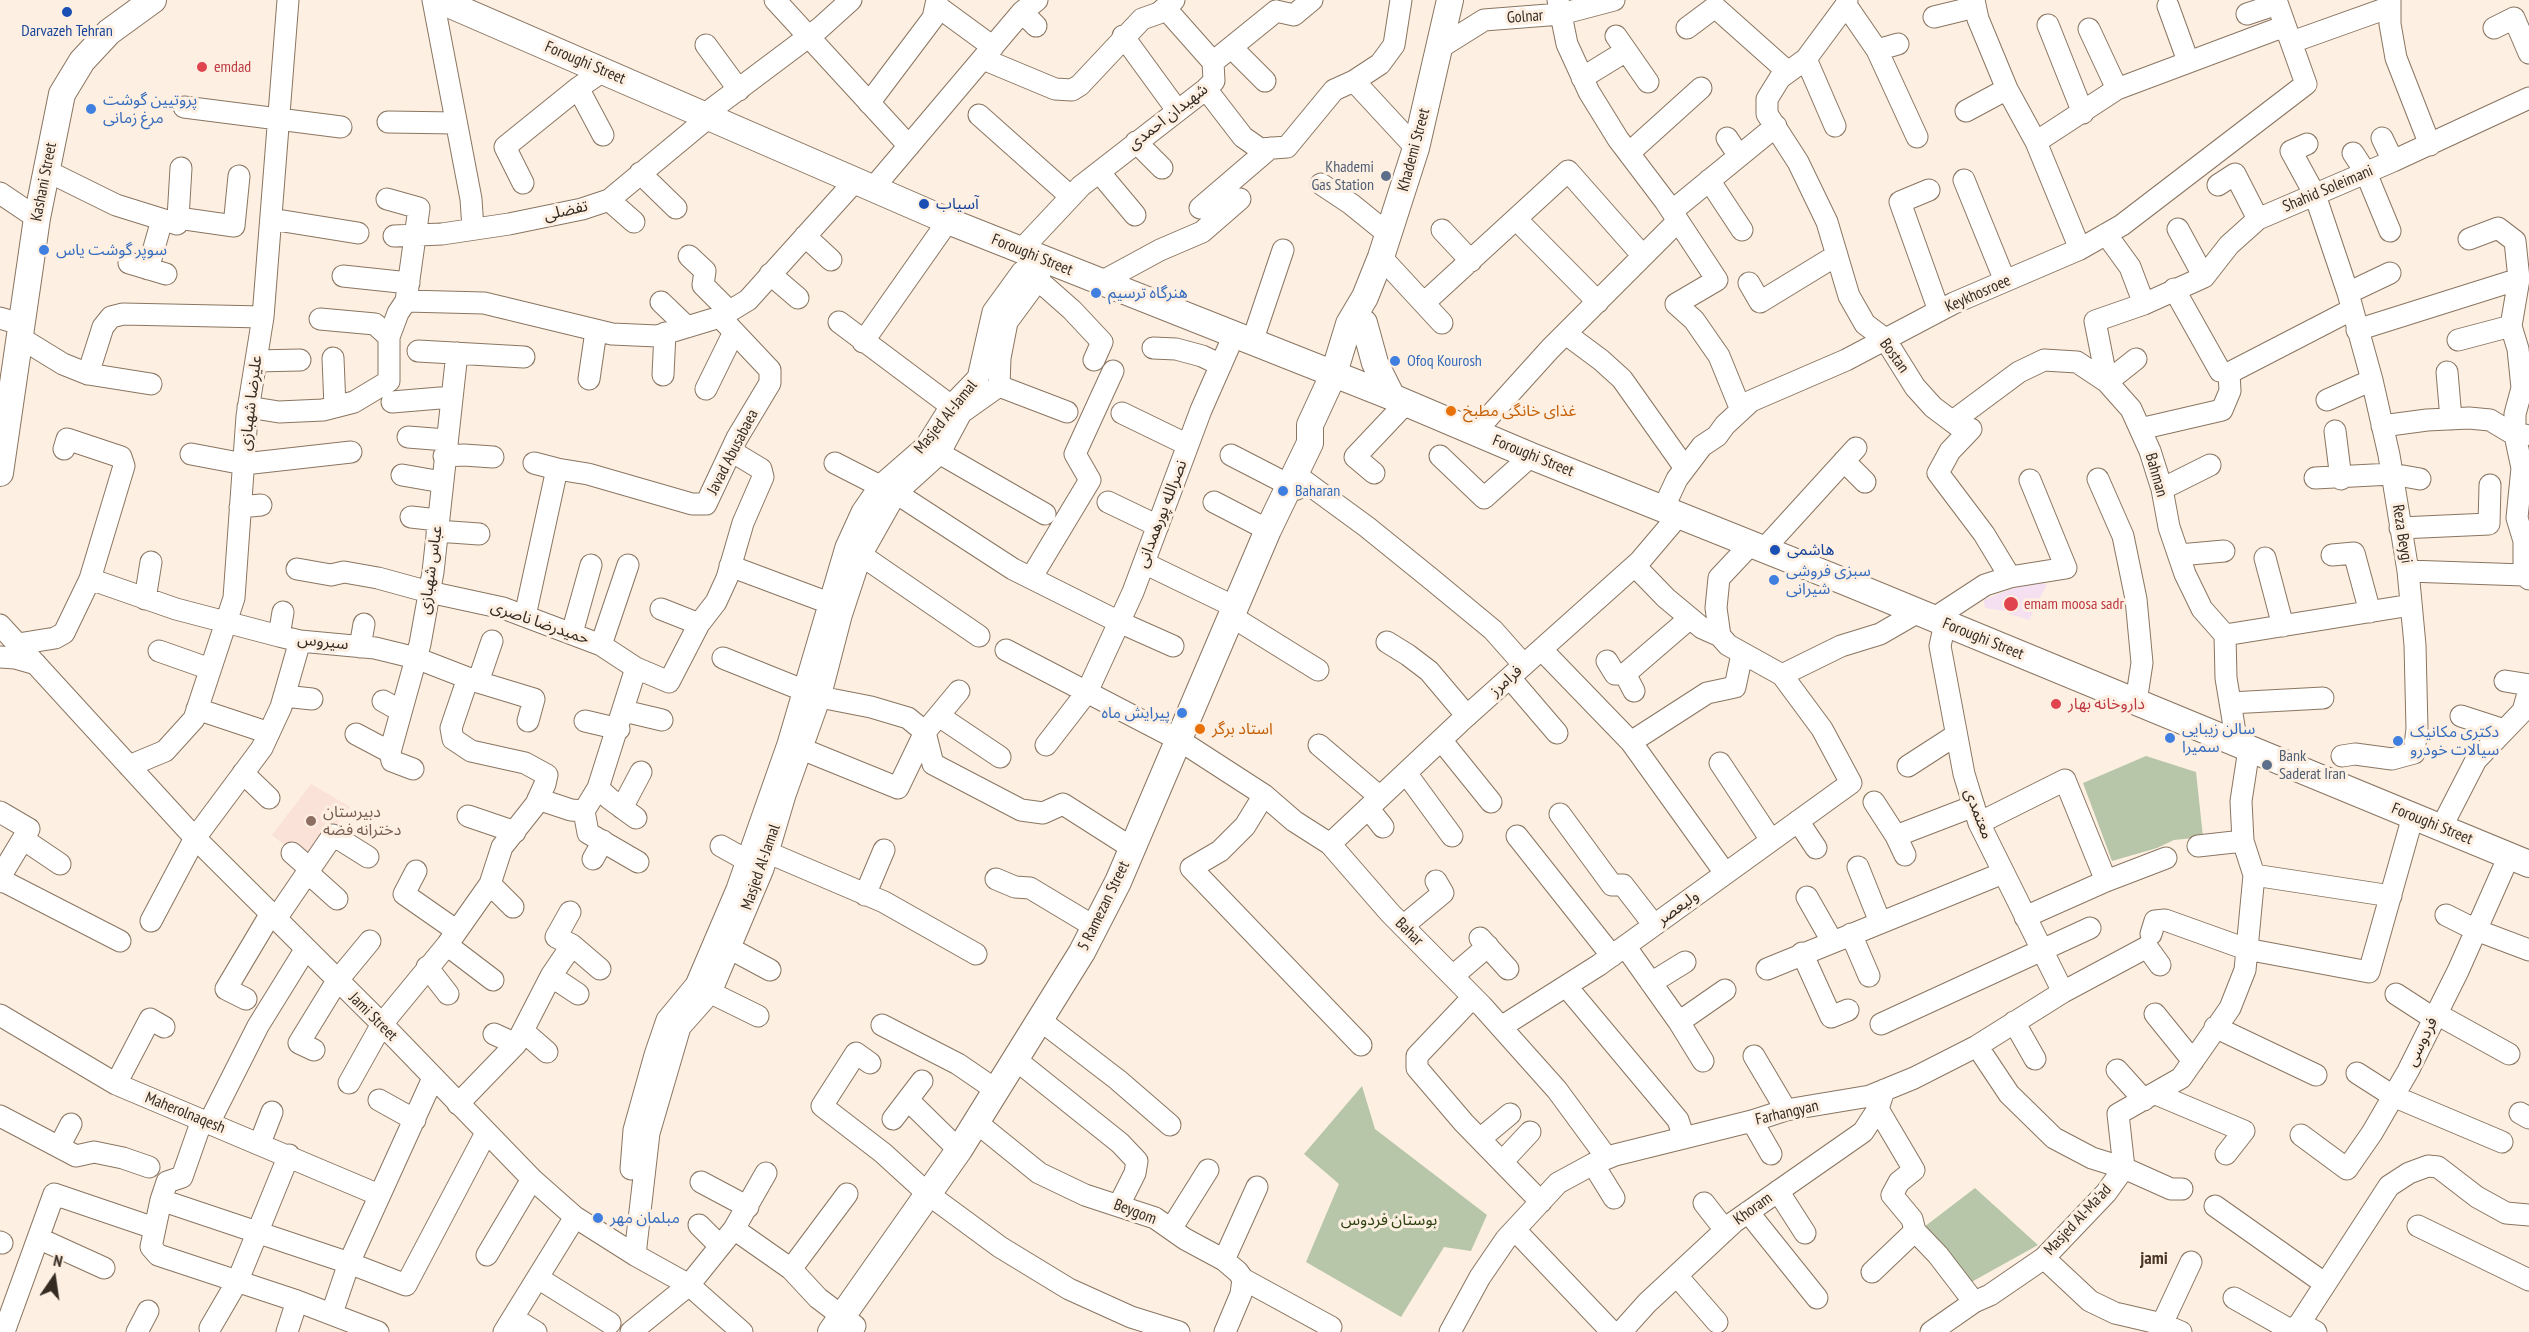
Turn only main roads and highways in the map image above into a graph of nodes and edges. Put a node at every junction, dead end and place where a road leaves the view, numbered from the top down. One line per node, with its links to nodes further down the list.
1 (153, 0): 5 (main road, Kashani Street)
2 (439, 0): 6 (main road, Foroughi Street)
3 (1450, 0): 4 (main road, Khademi Street)
4 (1356, 324): 6 (main road); 7 (main road, Khademi Street); 8 (main road)
5 (13, 327): 11 (main road, Kashani Street)
6 (1293, 357): 7 (main road, Foroughi Street); 9 (main road)
7 (1339, 375): 8 (main road, Foroughi Street); 9 (main road, 5 Ramezan Street); 10 (main road, 5 Ramezan Street)
8 (1399, 400): 12 (main road, Foroughi Street)
9 (1316, 414): 10 (main road, 5 Ramezan Street)
10 (1310, 442): 13 (main road, 5 Ramezan Street)
11 (0, 473)
12 (2519, 860)
13 (839, 1328)

